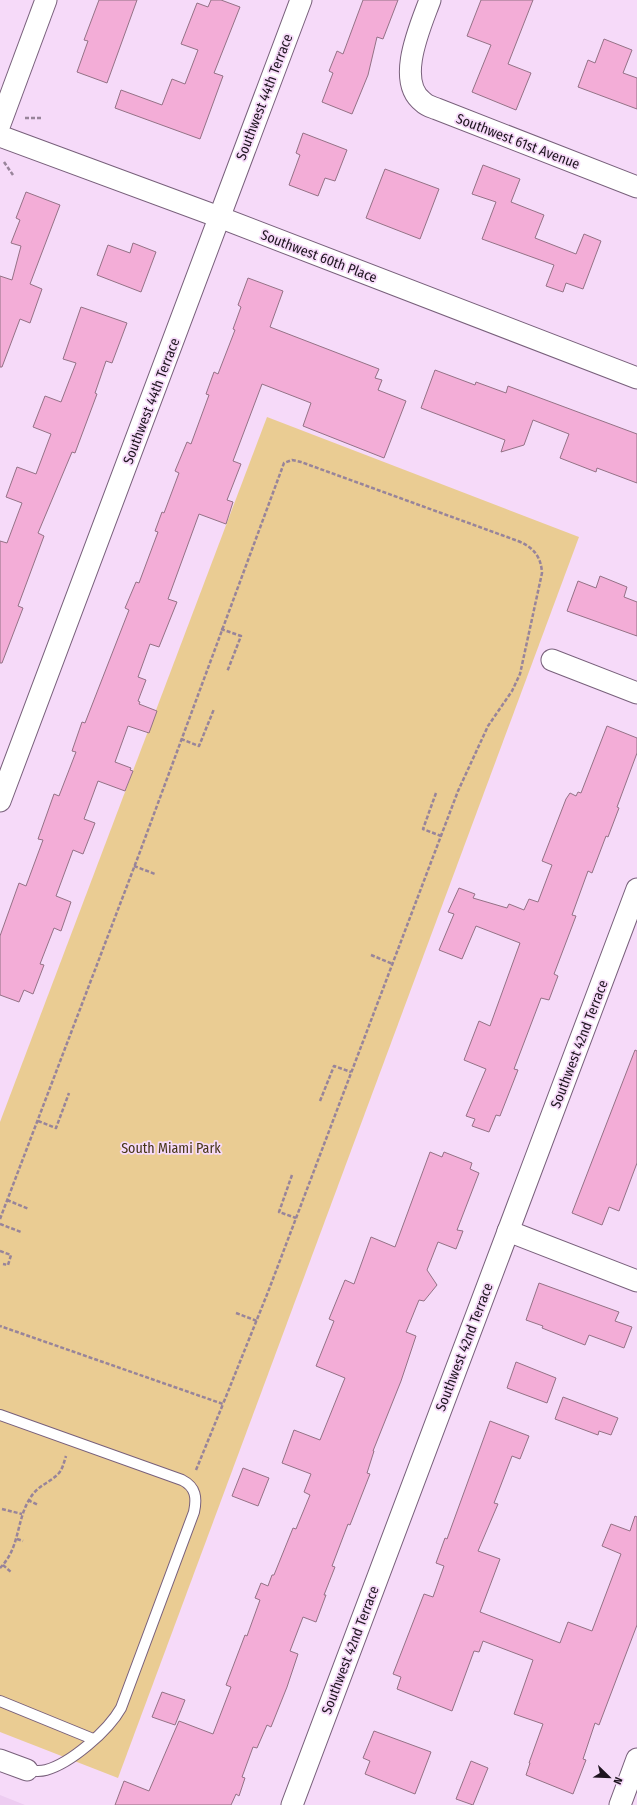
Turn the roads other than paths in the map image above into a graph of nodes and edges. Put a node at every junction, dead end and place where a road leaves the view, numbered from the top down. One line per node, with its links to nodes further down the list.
1 (46, 0): 4 (street)
2 (301, 0): 7 (street, Southwest 44th Terrace)
3 (430, 0): 6 (street, Southwest 61st Avenue)
4 (0, 124)
5 (0, 136): 7 (street, Southwest 60th Place)
6 (637, 187)
7 (219, 217): 8 (street, Southwest 60th Place); 11 (street, Southwest 44th Terrace)
8 (637, 378)
9 (552, 660): 10 (street)
10 (637, 693)
11 (0, 801)
12 (637, 889): 13 (street, Southwest 42nd Terrace)
13 (508, 1231): 14 (street); 21 (street, Southwest 42nd Terrace)
14 (637, 1281)
15 (0, 1415): 17 (lane)
16 (0, 1701): 17 (lane)
17 (93, 1739): 20 (lane)
18 (637, 1759): 22 (street)
19 (0, 1760): 20 (street)
20 (27, 1770)
21 (292, 1805)
22 (620, 1805)

